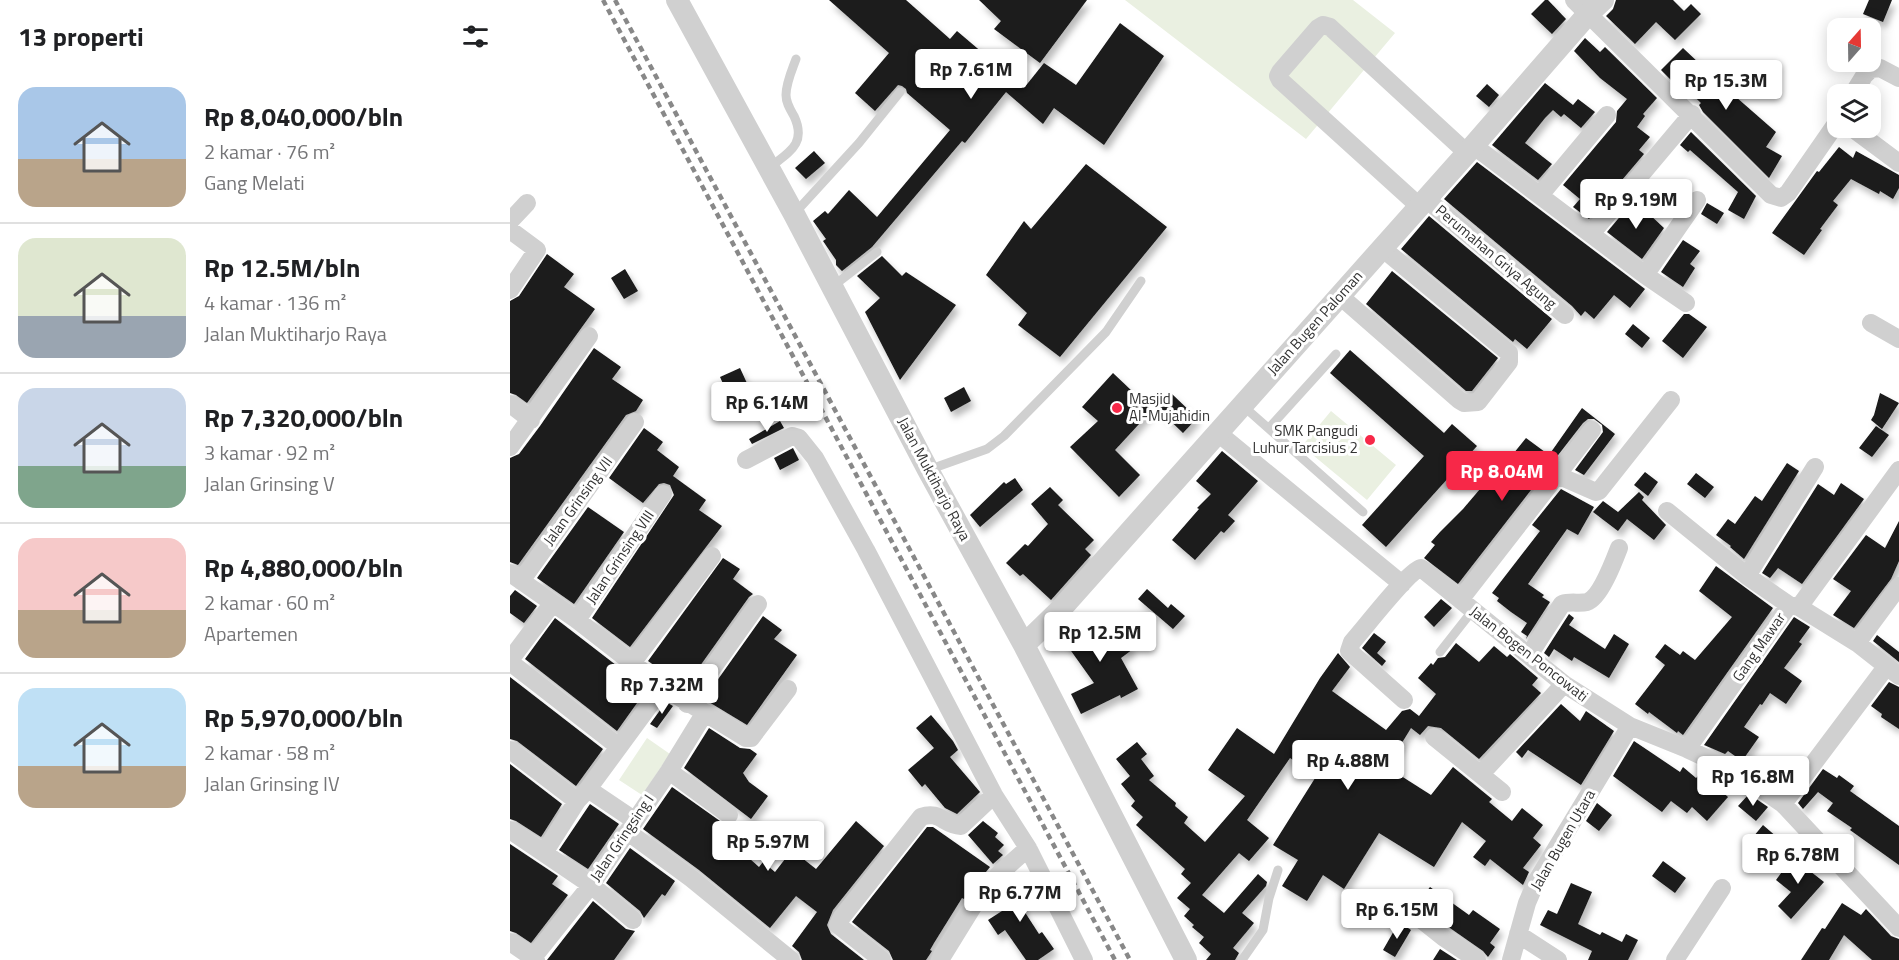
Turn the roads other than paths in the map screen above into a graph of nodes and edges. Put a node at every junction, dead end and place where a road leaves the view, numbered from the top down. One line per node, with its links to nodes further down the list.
1 (677, 0): 13 (street, Jalan Muktiharjo Raya)
2 (1589, 5): 7 (street); 11 (street, Jalan Bugen Paloman)
3 (796, 59): 13 (lane)
4 (1899, 78): 5 (street)
5 (1859, 84)
6 (900, 92): 18 (lane)
7 (1692, 114): 9 (street); 21 (street)
8 (1607, 115): 14 (street)
9 (1827, 137)
10 (1865, 138): 12 (street)
11 (1471, 149): 14 (street, Perumahan Griya Agung); 17 (street, Jalan Bugen Paloman); 17 (street, Perumahan Griya Agung)
12 (1899, 164)
13 (769, 168): 18 (street, Jalan Muktiharjo Raya)
14 (1541, 194): 21 (street, Perumahan Griya Agung)
15 (1696, 200): 24 (street)
16 (527, 203): 19 (street)
17 (1423, 203): 22 (street, Jalan Bugen Paloman); 30 (street, Perumahan Griya Agung)
18 (794, 214): 26 (street, Jalan Muktiharjo Raya)
19 (510, 221)
20 (510, 230): 27 (street)
21 (1591, 234): 24 (street, Perumahan Griya Agung)
22 (1382, 249): 28 (street, Jalan Bugen Paloman); 28 (street)
23 (877, 252): 26 (lane)
24 (1645, 275): 29 (street, Perumahan Griya Agung)
25 (1141, 281): 46 (lane)
26 (832, 287): 46 (street, Jalan Muktiharjo Raya)
27 (510, 290)
28 (1340, 296): 37 (street, Jalan Bugen Paloman)
29 (1686, 303)
30 (1566, 315)
31 (1871, 323): 33 (street)
32 (589, 336): 38 (street)
33 (1899, 339)
34 (1336, 354): 40 (lane)
35 (1671, 400): 48 (street)
36 (510, 404): 38 (street)
37 (1242, 405): 40 (lane); 42 (street, Jalan Bugen Paloman)
38 (531, 420): 43 (street)
39 (635, 422): 55 (street, Jalan Grinsing VII)
40 (1269, 428): 51 (lane)
41 (1592, 430): 48 (street)
42 (1218, 433): 56 (street); 64 (street, Jalan Bugen Paloman)
43 (510, 447)
44 (746, 460): 85 (street)
45 (1815, 467): 54 (street)
46 (928, 470): 64 (street, Jalan Muktiharjo Raya)
47 (1899, 470): 61 (street, Gang Mawar)
48 (1557, 475): 60 (street)
49 (663, 494): 62 (street, Jalan Grinsing VIII)
50 (1667, 511): 54 (street)
51 (1363, 512)
52 (1620, 548): 66 (street)
53 (712, 556): 68 (street)
54 (1747, 576): 61 (street)
55 (516, 577): 58 (street)
56 (1402, 584): 60 (street, Jalan Bogen Poncowati); 73 (street)
57 (1899, 586): 63 (street)
58 (552, 604): 62 (street); 67 (street)
59 (758, 604): 74 (street)
60 (1467, 605): 65 (lane); 66 (street, Jalan Bogen Poncowati)
61 (1794, 606): 63 (street); 79 (street, Gang Mawar)
62 (576, 620): 68 (street)
63 (1857, 643): 69 (street)
64 (1024, 645): 105 (street, Jalan Muktiharjo Raya)
65 (1440, 652)
66 (1529, 654): 70 (street, Jalan Bogen Poncowati)
67 (510, 661): 78 (street)
68 (632, 663): 71 (street)
69 (1893, 672): 86 (street)
70 (1564, 684): 76 (street, Jalan Bogen Poncowati); 82 (street)
71 (663, 687): 74 (street); 78 (street)
72 (788, 689): 75 (street)
73 (1404, 699)
74 (687, 704): 75 (street)
75 (704, 714): 81 (street, Jalan Gringsing I)
76 (1630, 726): 79 (street, Jalan Bogen Poncowati); 98 (street, Jalan Bugen Utara)
77 (1434, 737): 82 (street)
78 (619, 747): 84 (street)
79 (1687, 748): 86 (street, Jalan Bogen Poncowati)
80 (510, 750): 84 (street)
81 (669, 771): 87 (street); 88 (street, Jalan Gringsing I)
82 (1481, 774): 83 (street)
83 (1502, 792)
84 (582, 795): 88 (street); 91 (street)
85 (994, 795): 90 (street); 102 (street)
86 (1783, 804): 97 (street, Jalan Bogen Poncowati)
87 (729, 814)
88 (631, 826): 93 (street, Jalan Gringsing I); 101 (street)
89 (510, 830): 91 (street)
90 (1028, 848): 103 (street); 104 (street)
91 (544, 854): 93 (street)
92 (1278, 870): 106 (lane)
93 (591, 885): 96 (street); 100 (street, Jalan Gringsing I)
94 (1722, 888): 110 (street)
95 (1409, 910): 107 (street)
96 (633, 920)
97 (1899, 928)
98 (1518, 934): 108 (street, Jalan Bugen Utara); 109 (street)
99 (510, 942): 100 (street)
100 (533, 959)
101 (791, 960)
102 (882, 960)
103 (940, 960)
104 (1084, 960)
105 (1186, 960)
106 (1242, 960)
107 (1477, 960)
108 (1511, 960)
109 (1558, 960)
110 (1675, 960)

